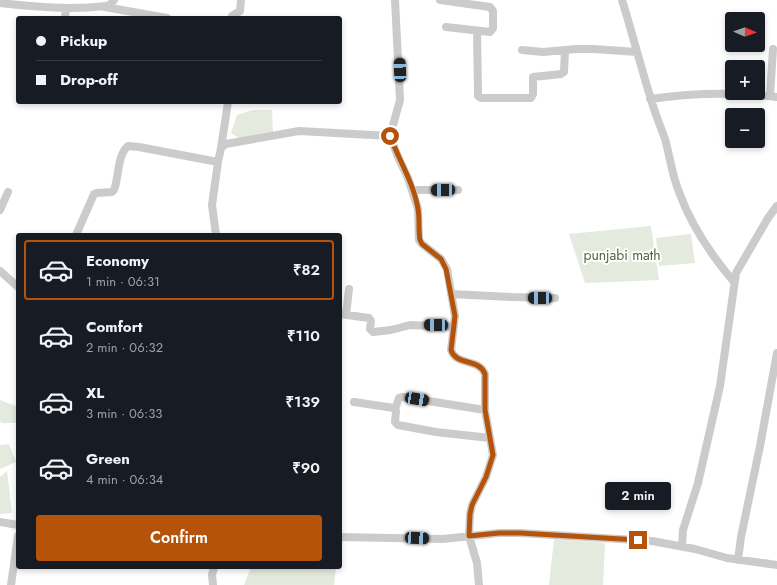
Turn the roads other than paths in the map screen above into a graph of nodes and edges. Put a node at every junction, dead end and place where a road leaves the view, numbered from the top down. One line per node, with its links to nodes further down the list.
1 (114, 0): 8 (street)
2 (241, 0): 12 (street)
3 (395, 0): 22 (street)
4 (440, 0): 7 (street)
5 (622, 0): 18 (street)
6 (0, 3): 9 (street)
7 (490, 4): 14 (street)
8 (104, 7): 9 (street); 11 (street)
9 (66, 9): 10 (street)
10 (65, 16)
11 (156, 16)
12 (233, 16)
13 (446, 27): 14 (street)
14 (477, 31): 16 (street)
15 (522, 50): 16 (street)
16 (565, 50): 18 (street)
17 (773, 50): 19 (street)
18 (637, 52): 20 (street)
19 (773, 96): 20 (street)
20 (650, 98): 33 (street)
21 (228, 104): 23 (street)
22 (390, 136): 23 (street); 25 (street)
23 (221, 148): 24 (street)
24 (218, 162): 30 (street); 31 (street)
25 (412, 190): 26 (street); 36 (street)
26 (458, 190)
27 (8, 192): 29 (street)
28 (777, 206): 33 (street)
29 (0, 210)
30 (77, 233)
31 (216, 233)
32 (0, 271): 34 (street)
33 (734, 282): 49 (street)
34 (16, 285)
35 (349, 289): 38 (street)
36 (451, 294): 37 (street); 39 (street)
37 (555, 298)
38 (343, 315): 39 (street)
39 (454, 327): 43 (street)
40 (777, 353): 51 (street)
41 (354, 402): 42 (street)
42 (396, 409): 43 (street); 44 (street)
43 (485, 410): 44 (street)
44 (490, 438): 47 (street)
45 (0, 522): 46 (street)
46 (16, 525)
47 (469, 536): 48 (street); 49 (street); 56 (street)
48 (342, 537)
49 (682, 546): 51 (street)
50 (16, 550): 54 (street)
51 (738, 560): 52 (street)
52 (777, 565)
53 (214, 569): 55 (street)
54 (11, 585)
55 (213, 585)
56 (478, 585)

